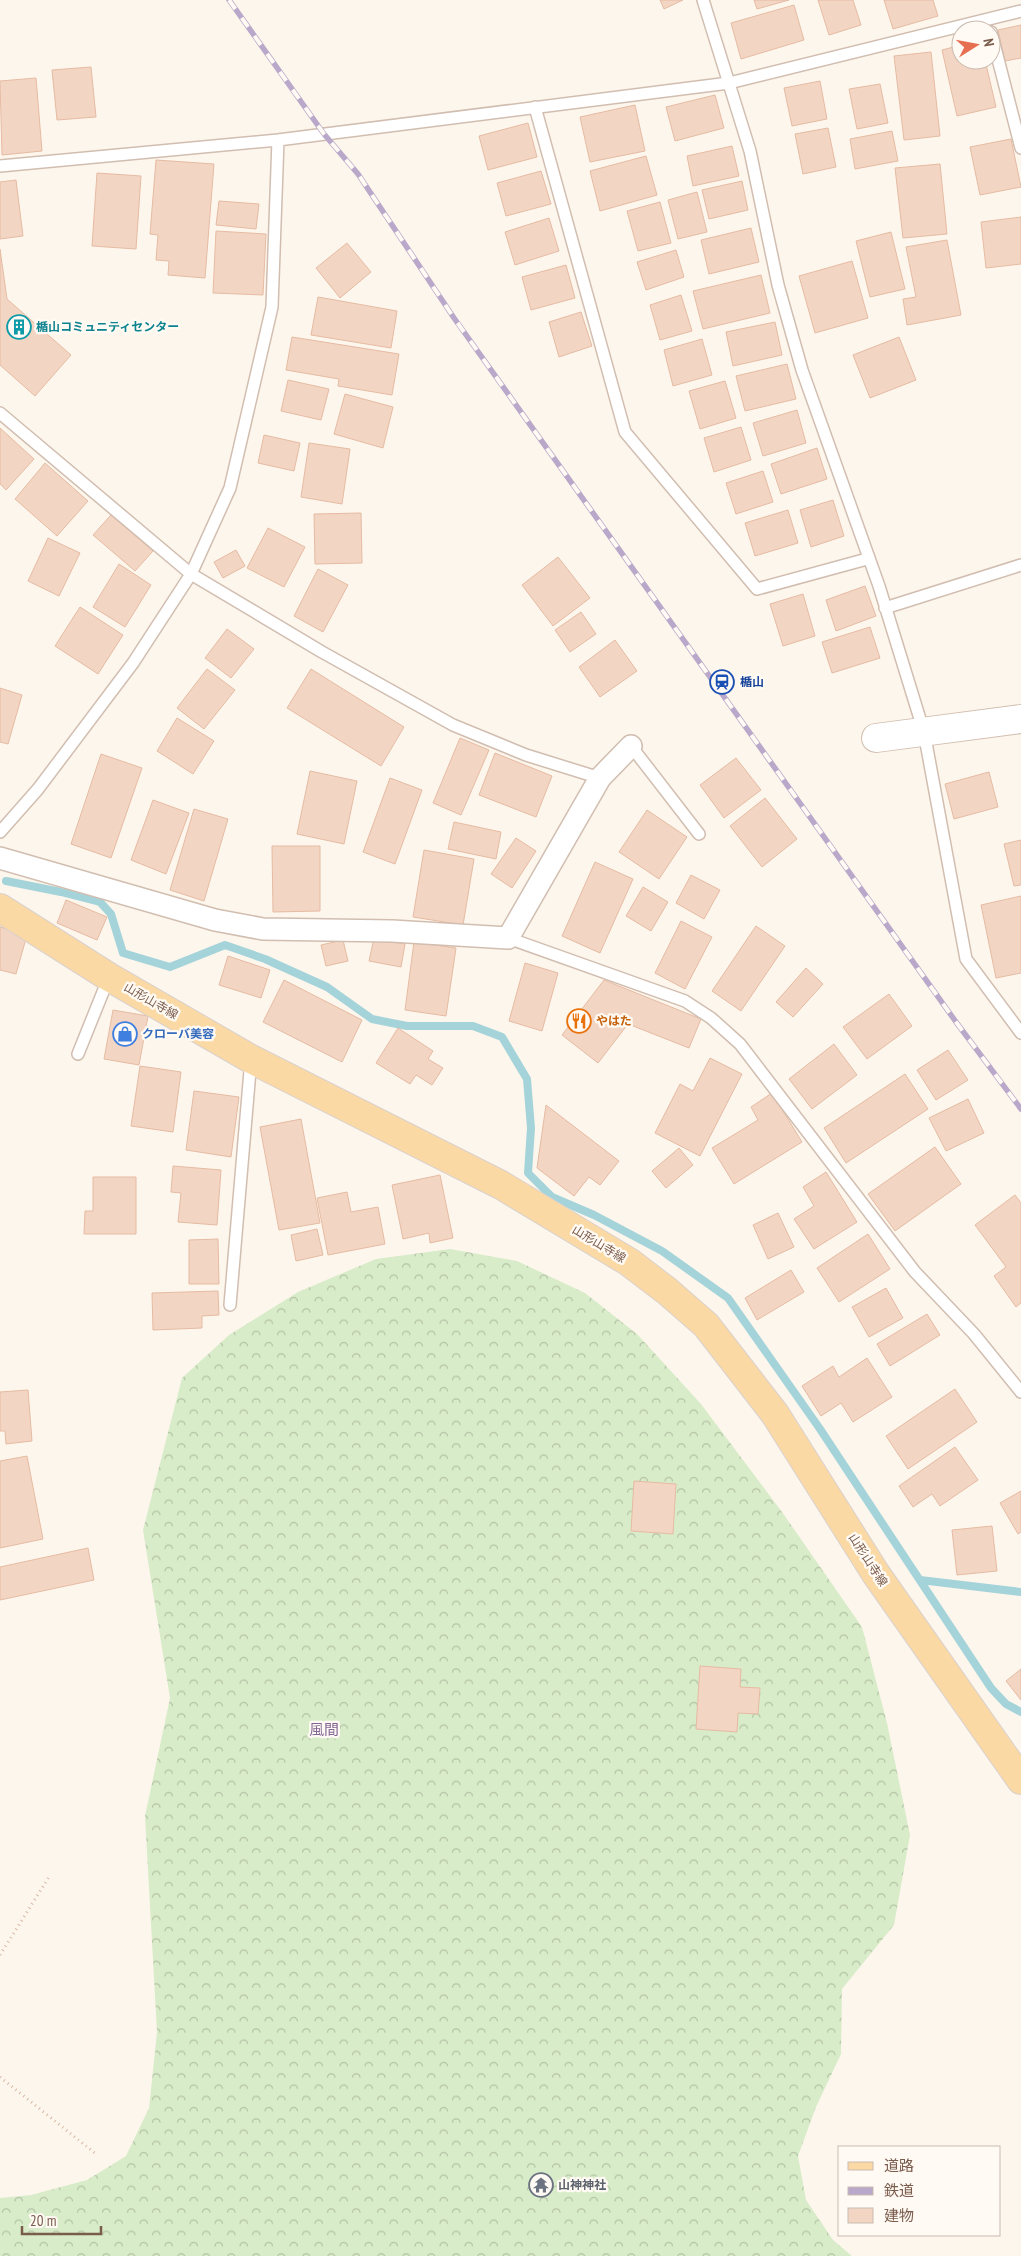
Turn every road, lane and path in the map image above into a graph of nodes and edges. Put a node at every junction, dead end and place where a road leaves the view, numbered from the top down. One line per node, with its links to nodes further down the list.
1 (703, 0): 6 (lane)
2 (1021, 11): 3 (lane)
3 (1001, 21)
4 (951, 35): 6 (lane)
5 (1001, 70): 9 (lane)
6 (729, 83): 7 (lane); 12 (lane)
7 (536, 107): 8 (lane); 12 (lane)
8 (278, 140): 10 (lane); 14 (lane)
9 (1021, 148)
10 (0, 166)
11 (0, 413): 14 (lane)
12 (867, 559): 15 (lane)
13 (1021, 565): 15 (lane)
14 (191, 574): 20 (lane); 21 (lane)
15 (886, 608): 17 (lane)
16 (1021, 719): 17 (street)
17 (924, 732): 18 (street); 27 (lane)
18 (876, 738)
19 (631, 746): 20 (street); 22 (lane)
20 (600, 778): 25 (street)
21 (0, 832)
22 (699, 834)
23 (0, 858): 25 (street)
24 (0, 908): 26 (main road, 山形山寺線)
25 (508, 938): 31 (lane)
26 (108, 977): 28 (lane); 29 (main road, 山形山寺線)
27 (1021, 1033)
28 (78, 1054)
29 (251, 1059): 30 (lane); 32 (main road, 山形山寺線)
30 (230, 1305)
31 (1021, 1392)
32 (1021, 1780)
33 (50, 1877): 34 (path)
34 (0, 1955)
35 (0, 2077): 36 (path)
36 (96, 2154)

